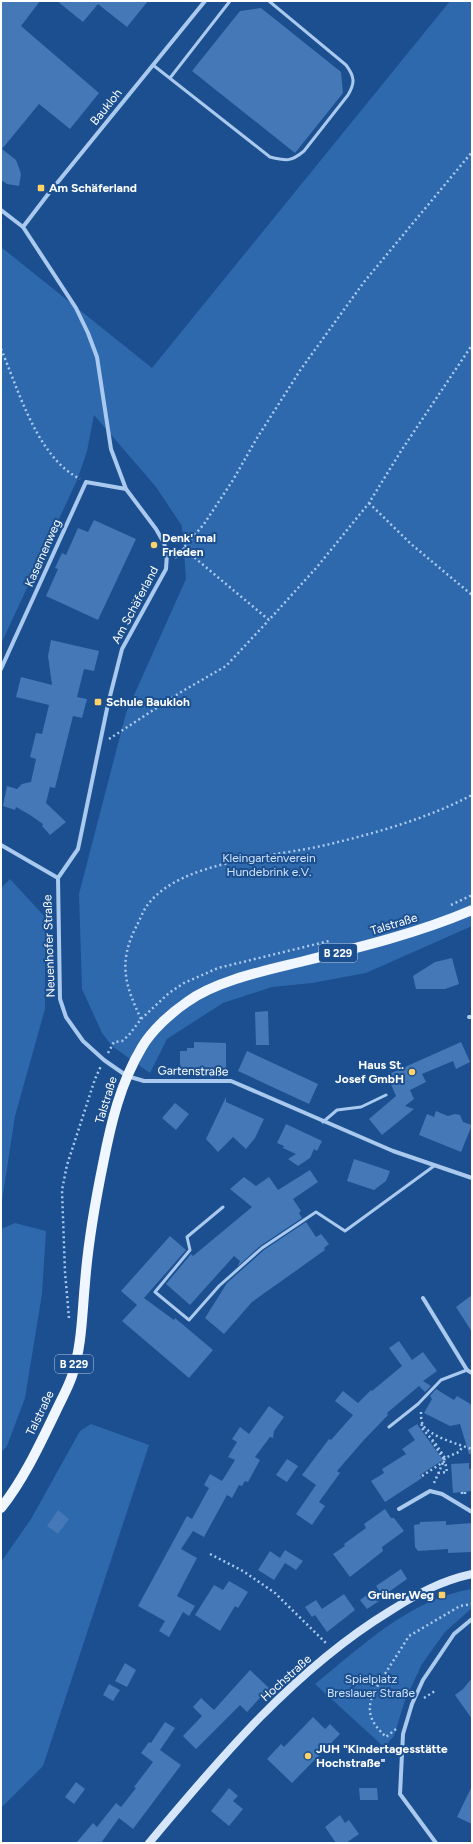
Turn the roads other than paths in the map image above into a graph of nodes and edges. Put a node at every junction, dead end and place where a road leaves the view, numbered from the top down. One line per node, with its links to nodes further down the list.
1 (205, 1): 4 (street, Baukloh)
2 (230, 1): 5 (lane)
3 (269, 1): 5 (lane)
4 (153, 65): 5 (lane); 7 (street, Baukloh)
5 (170, 78)
6 (1, 210): 7 (street, Am Schäferland)
7 (23, 227): 8 (street, Am Schäferland)
8 (126, 489): 9 (street, Kasernenweg); 11 (street, Am Schäferland)
9 (1, 669)
10 (1, 845): 11 (street, Neuenhofer Straße)
11 (58, 878): 13 (street, Neuenhofer Straße)
12 (472, 910): 13 (main road, Talstraße / B 229)
13 (127, 1076): 15 (street, Gartenstraße); 23 (main road, Talstraße / B 229)
14 (386, 1095): 15 (lane)
15 (323, 1122): 16 (street, Gartenstraße)
16 (434, 1166): 17 (street, Gartenstraße); 18 (lane)
17 (472, 1178)
18 (223, 1207)
19 (423, 1298): 20 (street)
20 (467, 1370): 21 (street); 22 (lane)
21 (472, 1373)
22 (388, 1427)
23 (1, 1508)
24 (400, 1509): 25 (street)
25 (472, 1512)
26 (472, 1574): 28 (main road, Hochstraße)
27 (472, 1619): 29 (street)
28 (149, 1843)
29 (436, 1843)

